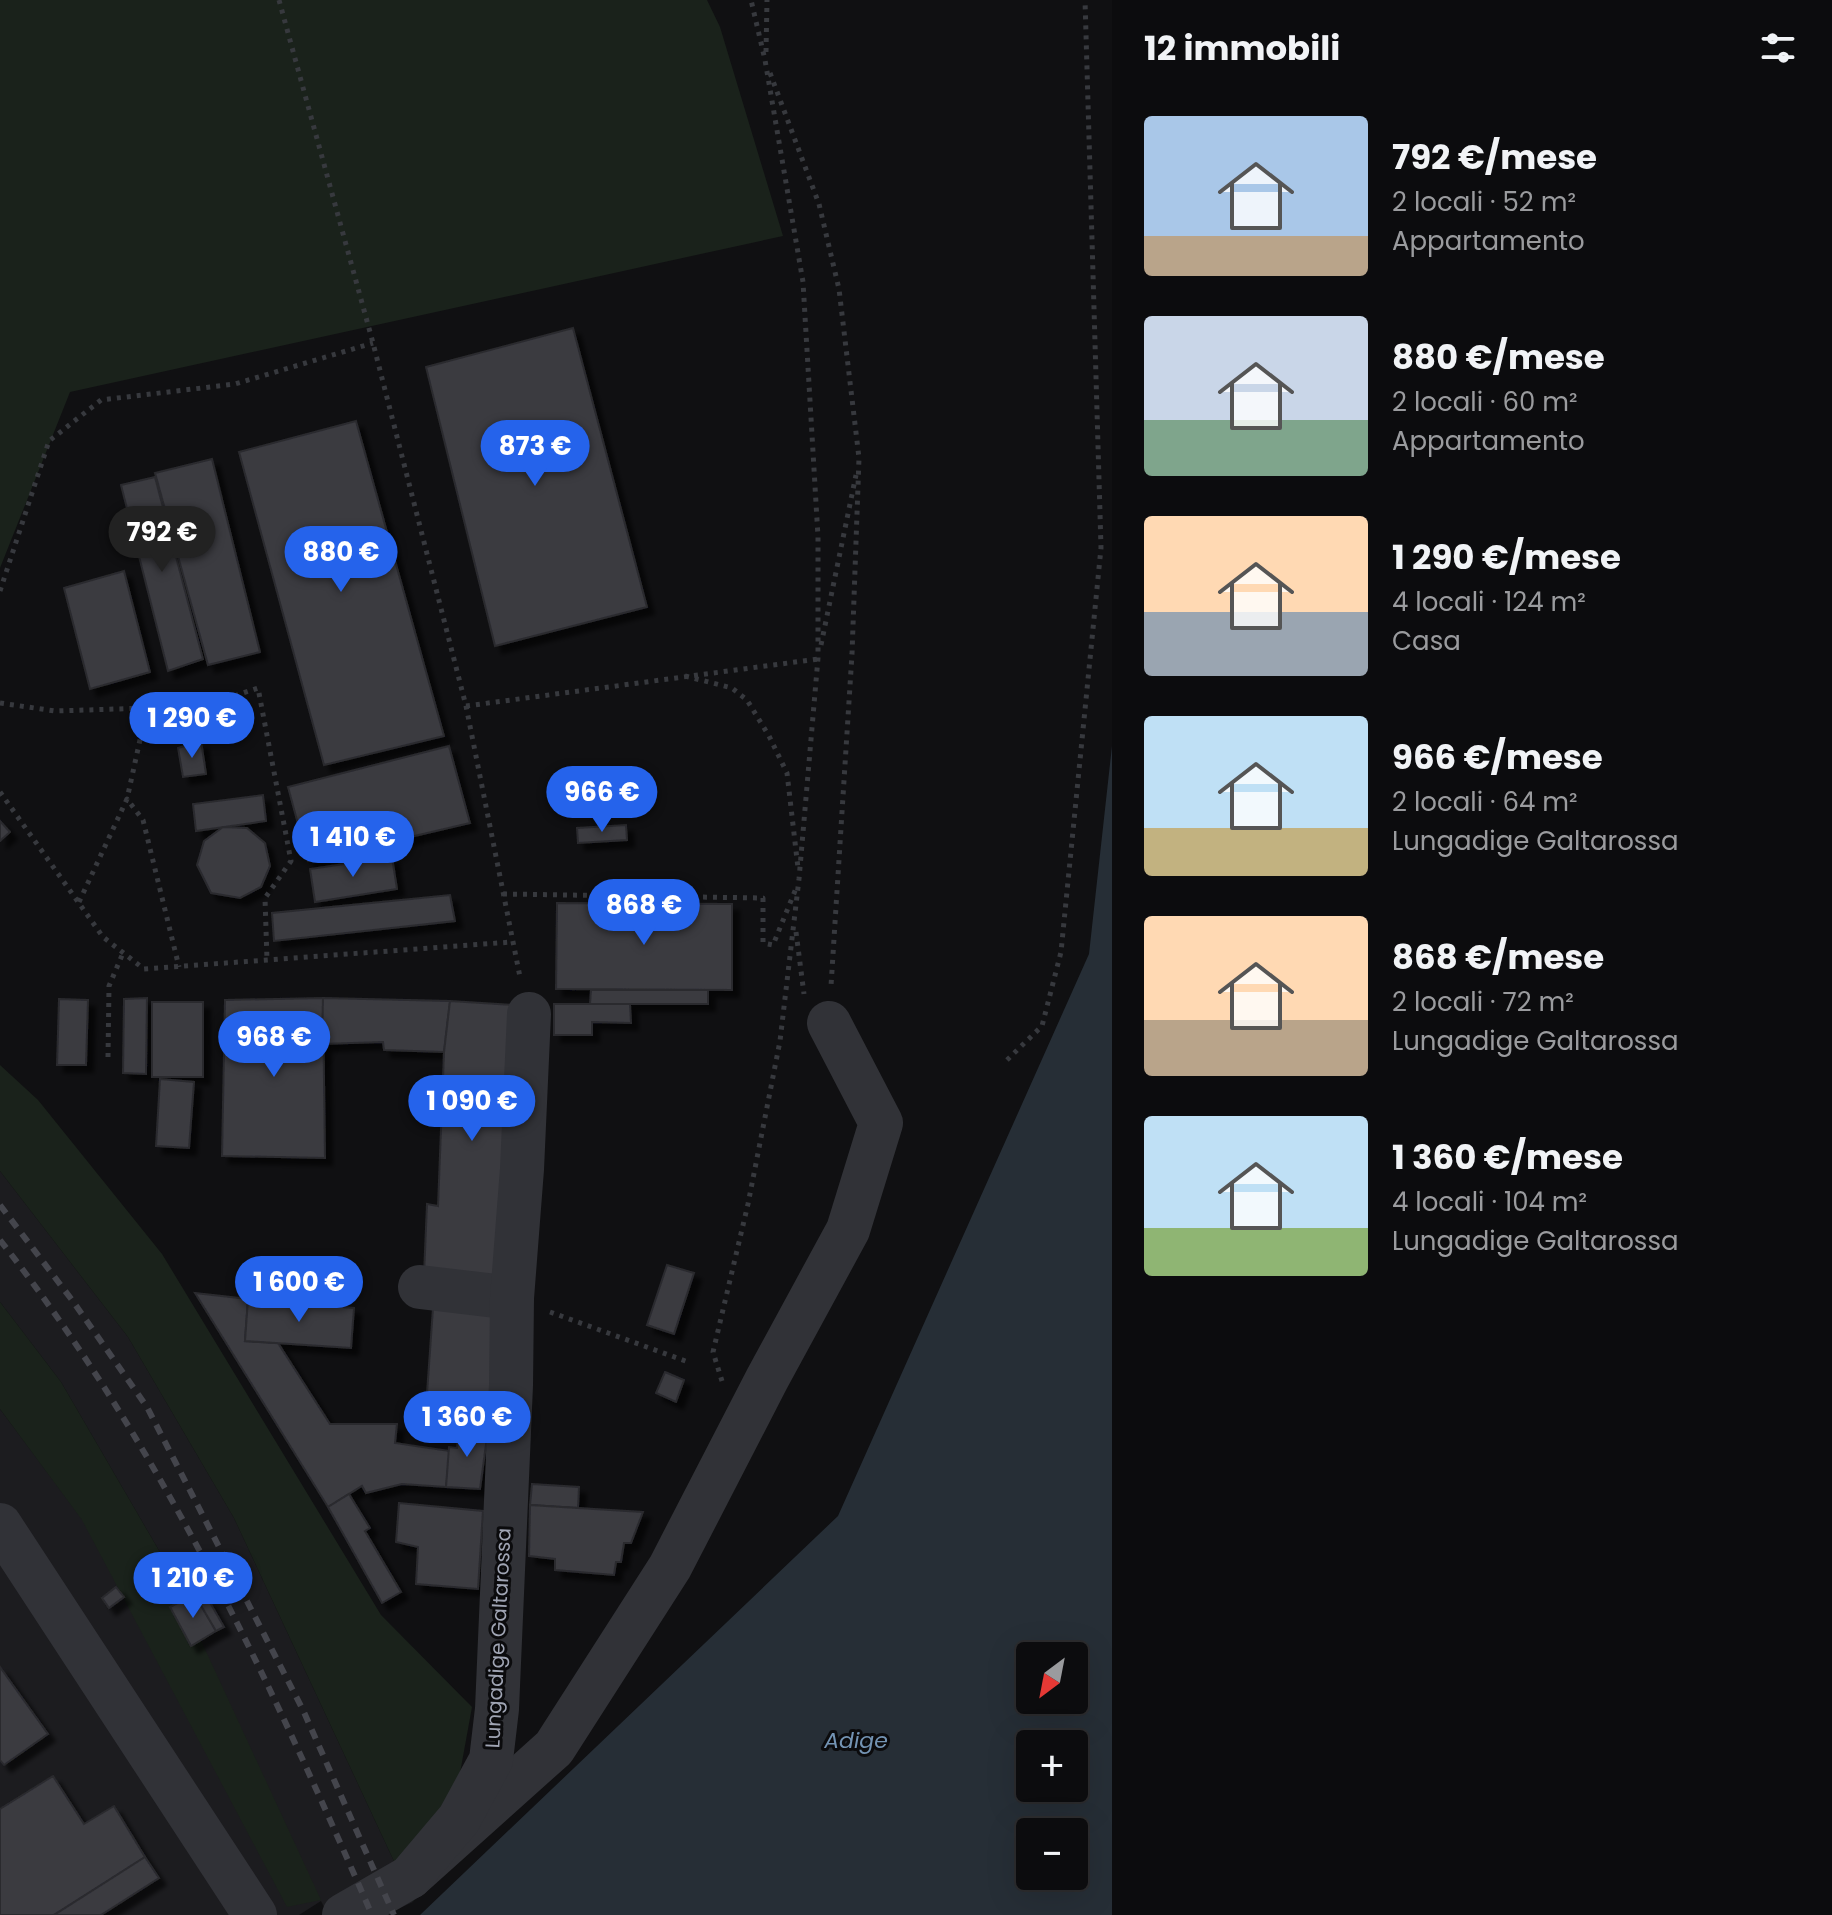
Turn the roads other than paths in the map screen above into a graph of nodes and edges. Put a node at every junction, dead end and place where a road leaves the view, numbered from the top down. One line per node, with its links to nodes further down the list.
1 (529, 1014): 4 (street, Lungadige Galtarossa)
2 (818, 1015): 6 (street)
3 (420, 1287): 4 (street)
4 (512, 1298): 6 (street, Lungadige Galtarossa)
5 (0, 1525): 7 (street)
6 (410, 1877): 8 (street, Lungadige Galtarossa)
7 (255, 1915)
8 (344, 1915)

